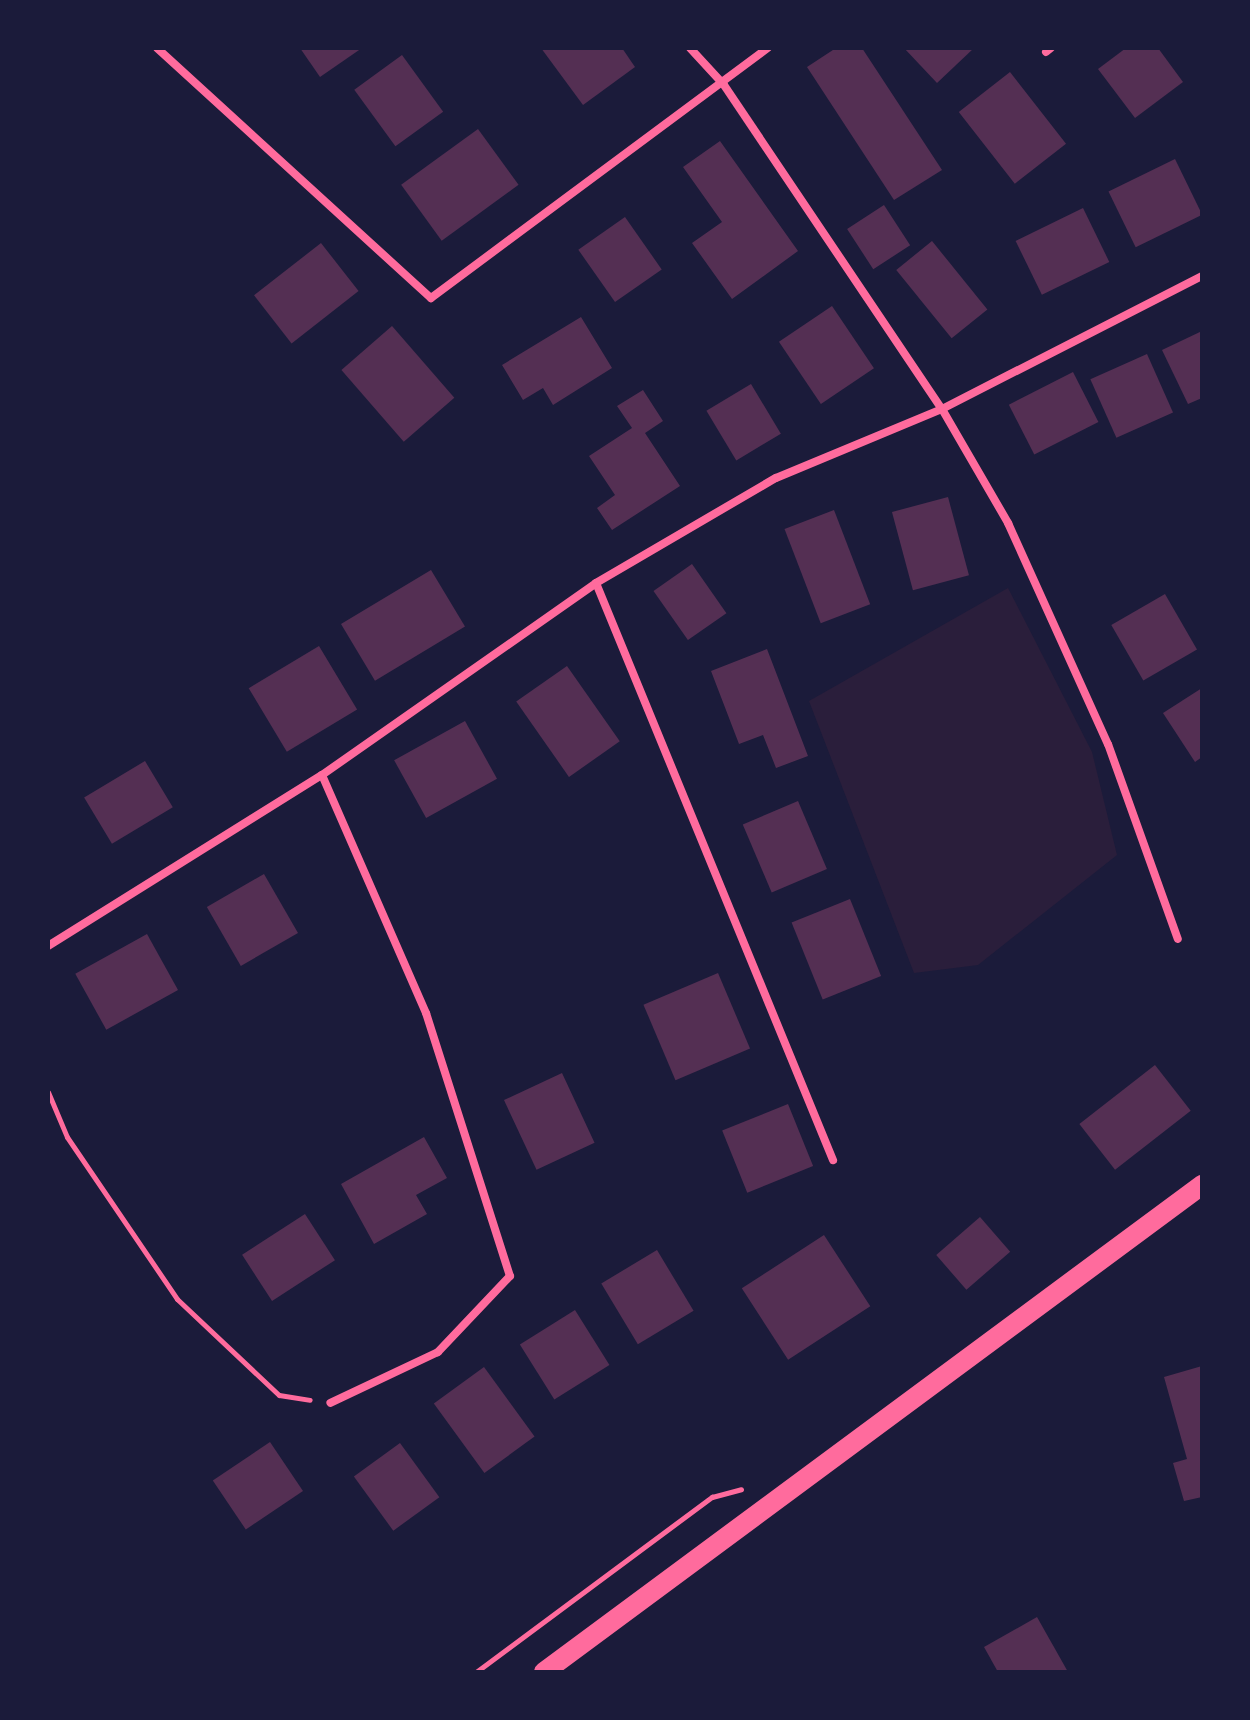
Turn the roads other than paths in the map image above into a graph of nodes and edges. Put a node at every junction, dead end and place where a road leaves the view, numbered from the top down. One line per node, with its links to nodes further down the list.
1 (157, 48): 4 (street)
2 (690, 48): 4 (street)
3 (768, 48): 4 (street)
4 (724, 85): 6 (street)
5 (1202, 276): 6 (street)
6 (942, 409): 7 (street); 9 (street)
7 (596, 583): 8 (street); 11 (street)
8 (322, 775): 10 (street); 13 (street)
9 (1178, 939)
10 (48, 946)
11 (833, 1160)
12 (1202, 1185): 14 (main road)
13 (330, 1403)
14 (544, 1672)

